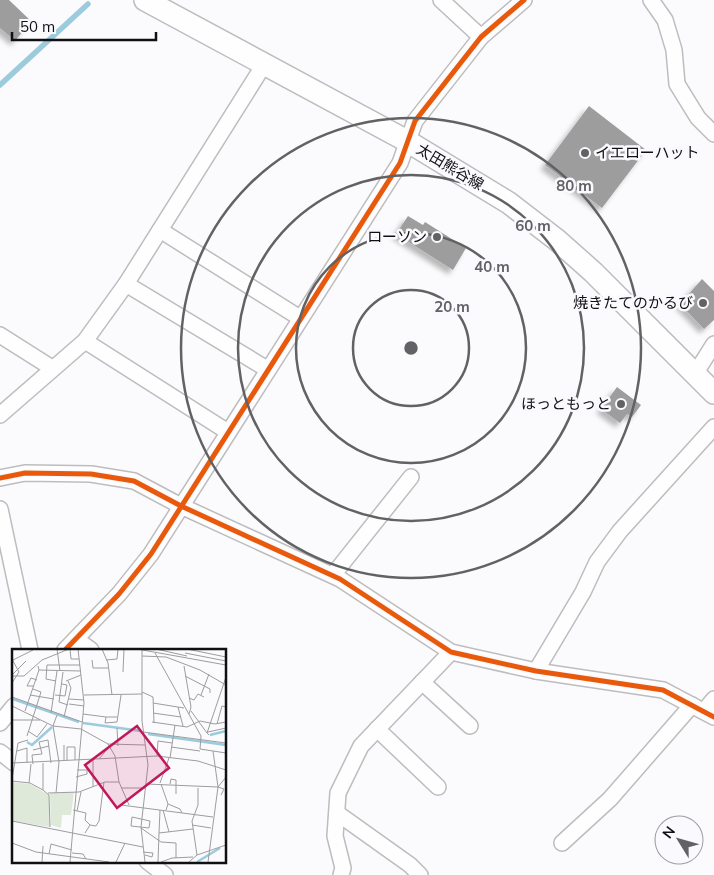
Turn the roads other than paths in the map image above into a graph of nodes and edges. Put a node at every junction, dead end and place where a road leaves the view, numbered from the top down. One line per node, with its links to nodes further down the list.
1 (145, 0): 6 (main road, 太田熊谷線)
2 (441, 0): 5 (street)
3 (524, 0): 5 (street)
4 (651, 0): 7 (street)
5 (480, 37): 8 (street)
6 (265, 63): 8 (main road, 太田熊谷線); 9 (street)
7 (714, 134)
8 (407, 141): 11 (street); 17 (main road, 太田熊谷線)
9 (160, 230): 10 (street); 11 (street)
10 (126, 284): 13 (street); 16 (street)
11 (300, 318): 16 (street)
12 (0, 335): 15 (street)
13 (85, 341): 15 (street); 21 (street)
14 (714, 344): 17 (street)
15 (52, 368): 19 (street)
16 (267, 369): 21 (street)
17 (695, 374): 18 (main road, 太田熊谷線)
18 (714, 393)
19 (0, 415)
20 (714, 426): 32 (street)
21 (228, 432): 24 (street)
22 (411, 477): 26 (street)
23 (0, 478): 24 (street)
24 (181, 506): 26 (street); 27 (street)
25 (0, 509): 28 (street)
26 (332, 575): 31 (street)
27 (76, 639): 29 (street); 30 (street)
28 (30, 649)
29 (66, 649)
30 (90, 649)
31 (451, 652): 32 (street); 33 (street)
32 (536, 671): 36 (street)
33 (422, 682): 38 (street); 39 (street)
34 (714, 699): 36 (street)
35 (12, 708): 37 (street)
36 (703, 711): 44 (street)
37 (0, 722)
38 (470, 726)
39 (377, 729): 42 (street); 43 (street)
40 (0, 752): 41 (street)
41 (12, 761)
42 (438, 787)
43 (337, 814): 47 (street); 48 (street)
44 (562, 842)
45 (148, 862): 46 (street)
46 (166, 875)
47 (341, 875)
48 (420, 875)

